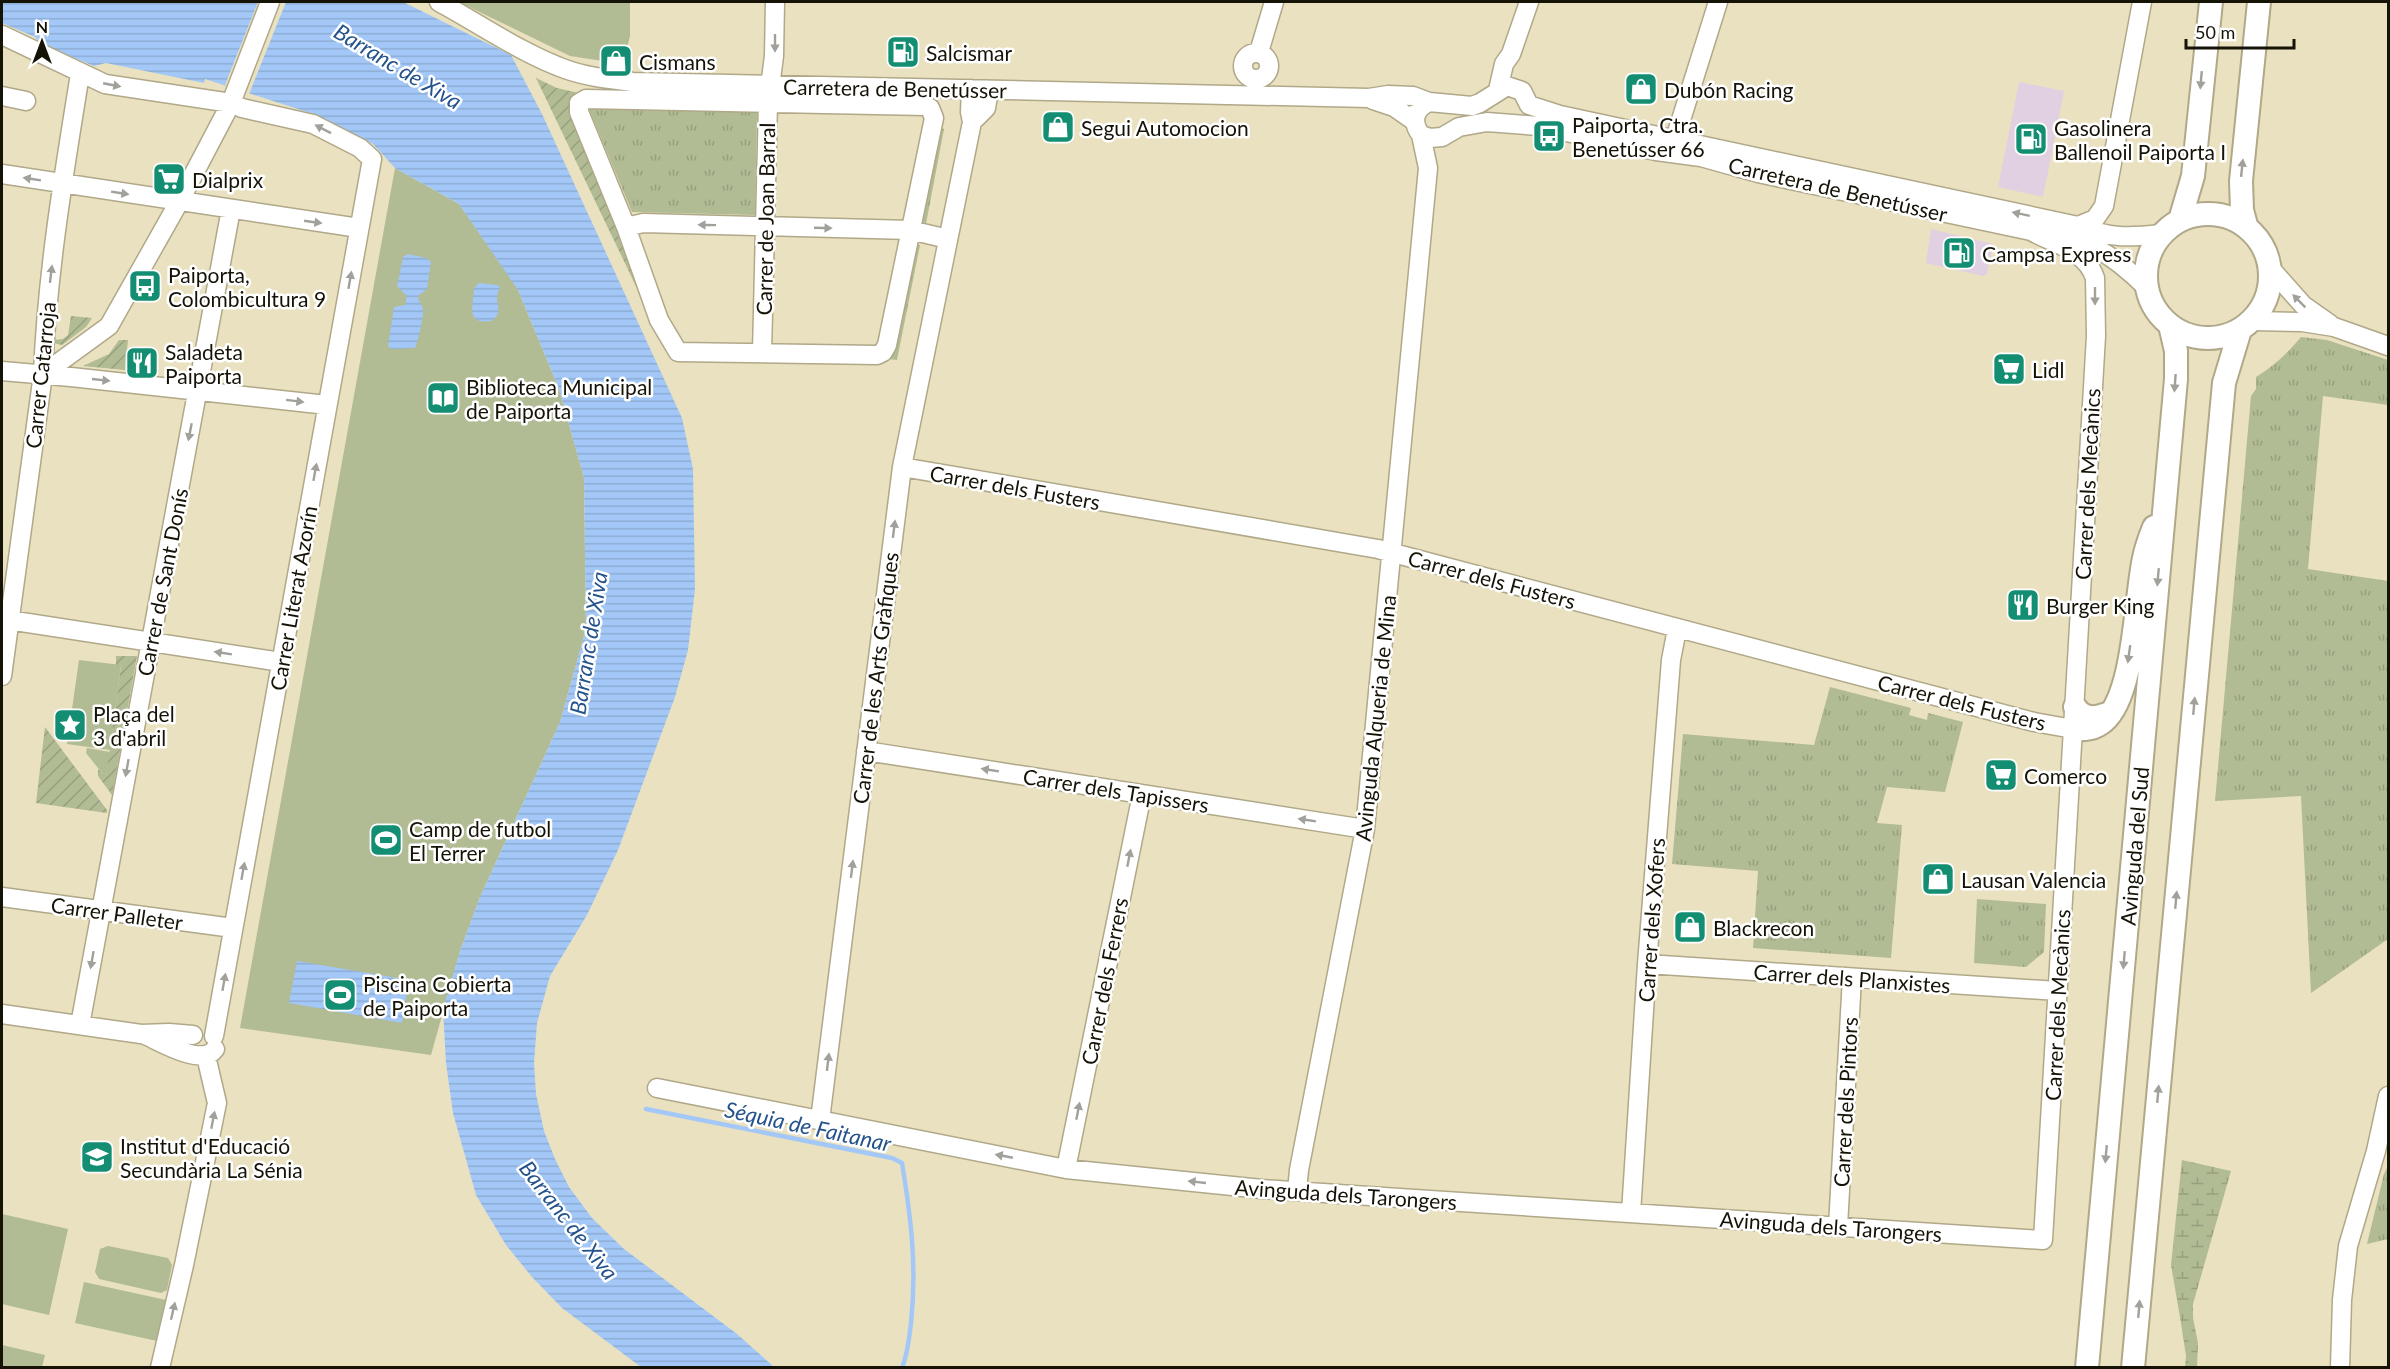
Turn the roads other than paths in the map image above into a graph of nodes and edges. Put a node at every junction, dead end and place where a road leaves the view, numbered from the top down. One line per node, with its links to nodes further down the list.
1 (270, 2): 18 (street)
2 (443, 2): 16 (street, Carretera de Benetússer)
3 (775, 2): 16 (street, Carrer de Joan Barral, one-way to 16)
4 (1274, 2): 13 (street)
5 (1529, 2): 11 (street)
6 (1718, 2): 26 (street)
7 (2142, 2): 35 (street)
8 (2211, 2): 32 (main road, one-way to 32)
9 (2259, 2): 33 (main road, one-way to 9)
10 (2, 35): 12 (street)
11 (1511, 54): 15 (street); 20 (street)
12 (80, 74): 18 (street, one-way to 18); 29 (street, Carrer Catarroja)
13 (1254, 87): 14 (street, Carretera de Benetússer); 19 (street, Carretera de Benetússer)
14 (980, 90): 16 (street, Carretera de Benetússer); 41 (street, Carrer de les Arts Gràfiques)
15 (1498, 90): 20 (street, Carretera de Benetússer); 22 (street, Carretera de Benetússer)
16 (769, 94): 34 (street, Carrer de Joan Barral); 36 (street, Carretera de Benetússer); 38 (street, Carretera de Benetússer)
17 (2, 96): 21 (street)
18 (233, 96): 30 (street); 37 (street, Carrer Literat Azorín, one-way to 18)
19 (1369, 98): 22 (street, Carretera de Benetússer); 24 (street, Carretera de Benetússer)
20 (1526, 98): 23 (street); 26 (street, Carretera de Benetússer)
21 (26, 101)
22 (1429, 102): 24 (street)
23 (1514, 122): 25 (street, Carretera de Benetússer); 39 (street, Carretera de Benetússer)
24 (1417, 128): 25 (street, Carretera de Benetússer); 27 (street, Avinguda Alqueria de Mina)
25 (1442, 137): 27 (street, Avinguda Alqueria de Mina)
26 (1675, 139): 35 (street, Carretera de Benetússer, one-way to 26)
27 (1428, 168): 55 (street, Avinguda Alqueria de Mina)
28 (2, 174): 29 (street, one-way to 28)
29 (62, 184): 30 (street, one-way to 30); 50 (street, Carrer Catarroja, one-way to 29)
30 (180, 201): 31 (street); 50 (street)
31 (231, 209): 37 (street, one-way to 37); 51 (street, Carrer de Sant Donís)
32 (2180, 220): 33 (main road); 40 (main road)
33 (2246, 225): 42 (main road)
34 (765, 226): 36 (street, one-way to 36); 38 (street, one-way to 38); 48 (street, Carrer de Joan Barral)
35 (2078, 226): 40 (street, Carretera de Benetússer)
36 (626, 227): 48 (street)
37 (359, 228): 52 (street, Carrer Literat Azorín, one-way to 37)
38 (910, 230): 41 (street); 48 (street)
39 (2031, 231): 43 (street, Carretera de Benetússer); 61 (street, Carrer dels Mecànics, one-way to 61)
40 (2161, 234): 43 (main road)
41 (948, 239): 53 (street, Carrer de les Arts Gràfiques)
42 (2271, 268): 45 (main road); 46 (street, one-way to 42)
43 (2147, 288): 44 (main road)
44 (2170, 325): 45 (main road); 54 (main road, Avinguda del Sud, one-way to 54)
45 (2246, 325): 46 (street); 87 (main road, one-way to 45)
46 (2334, 327): 47 (street)
47 (2388, 346)
48 (762, 353)
49 (2, 371): 50 (street)
50 (43, 374): 51 (street, one-way to 51); 56 (street, Carrer Catarroja)
51 (198, 390): 52 (street, one-way to 52); 58 (street, Carrer de Sant Donís, one-way to 58)
52 (327, 405): 59 (street, Carrer Literat Azorín, one-way to 52)
53 (902, 468): 55 (street, Carrer dels Fusters); 62 (street, Carrer de les Arts Gràfiques, one-way to 53)
54 (2165, 495): 61 (main road, one-way to 61); 86 (main road, Avinguda del Sud, one-way to 86)
55 (1392, 553): 57 (street, Carrer dels Fusters); 64 (street, Avinguda Alqueria de Mina)
56 (5, 620): 58 (street); 60 (street, Carrer Catarroja)
57 (1677, 629): 61 (street, Carrer dels Fusters); 68 (street, Carrer dels Xofers)
58 (151, 642): 59 (street, one-way to 58); 66 (street, Carrer de Sant Donís, one-way to 66)
59 (281, 662): 67 (street, Carrer Literat Azorín, one-way to 59)
60 (2, 676)
61 (2074, 718): 70 (street, Carrer dels Mecànics)
62 (866, 751): 63 (street, Carrer dels Tapissers, one-way to 62); 79 (street, Carrer de les Arts Gràfiques, one-way to 62)
63 (1142, 794): 64 (street, Carrer dels Tapissers, one-way to 63); 80 (street, Carrer dels Ferrers, one-way to 63)
64 (1365, 829): 81 (street, Avinguda Alqueria de Mina)
65 (2, 897): 66 (street, Carrer Palleter)
66 (101, 911): 67 (street, Carrer Palleter); 72 (street, Carrer de Sant Donís, one-way to 72)
67 (232, 928): 75 (street, Carrer Literat Azorín, one-way to 67)
68 (1647, 964): 69 (street, Carrer dels Planxistes); 82 (street, Carrer dels Xofers)
69 (1852, 978): 70 (street, Carrer dels Planxistes); 83 (street, Carrer dels Pintors)
70 (2058, 991): 84 (street, Carrer dels Mecànics)
71 (2, 1014): 72 (street)
72 (80, 1025): 73 (street)
73 (141, 1034): 74 (street); 76 (street)
74 (193, 1035): 75 (street); 76 (street)
75 (214, 1036): 76 (street)
76 (202, 1056): 85 (street, one-way to 76)
77 (657, 1088): 79 (street, Avinguda dels Tarongers)
78 (2388, 1096): 88 (street)
79 (820, 1120): 80 (street, Avinguda dels Tarongers, one-way to 79)
80 (1066, 1168): 81 (street, Avinguda dels Tarongers, one-way to 80)
81 (1297, 1191): 82 (street, Avinguda dels Tarongers)
82 (1631, 1213): 83 (street, Avinguda dels Tarongers)
83 (1838, 1226): 84 (street, Avinguda dels Tarongers)
84 (2043, 1240)
85 (160, 1368)
86 (2087, 1368)
87 (2133, 1368)
88 (2340, 1368)

